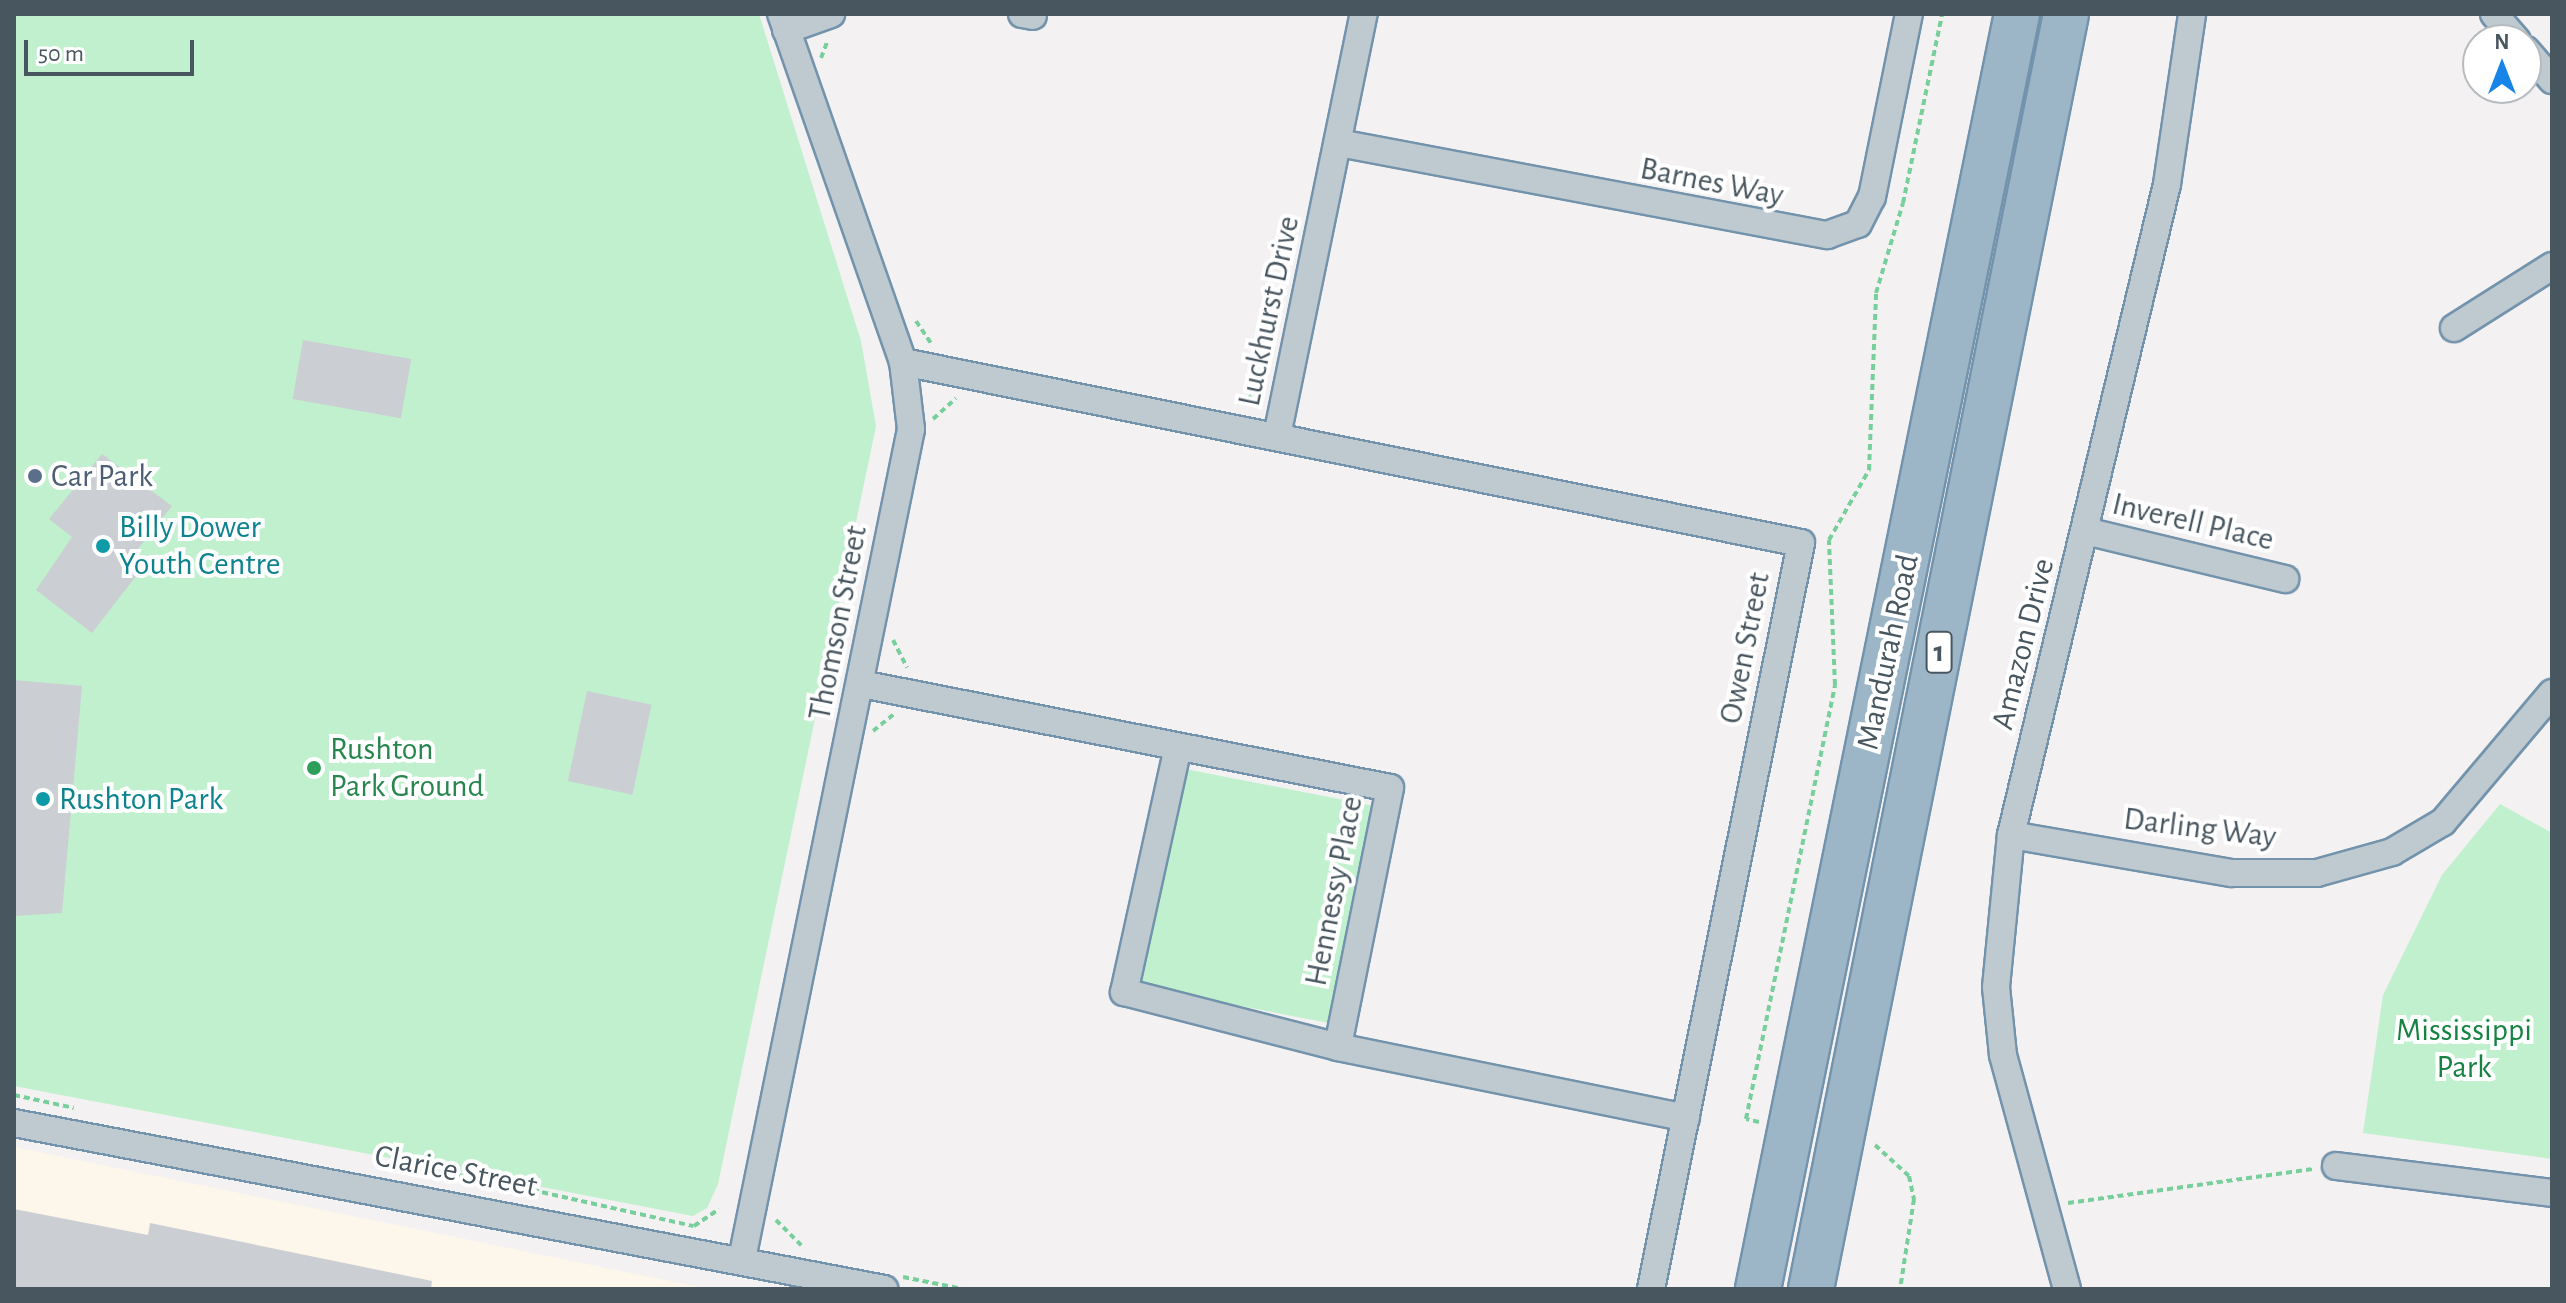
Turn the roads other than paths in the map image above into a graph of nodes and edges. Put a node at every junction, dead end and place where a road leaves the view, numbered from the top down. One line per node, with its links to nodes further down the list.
1 (831, 14): 7 (street)
2 (1364, 14): 8 (street, Luckhurst Drive)
3 (1909, 14): 8 (street, Barnes Way)
4 (2017, 14): 27 (highway, Mandurah Road / 1)
5 (2066, 14): 28 (highway, Mandurah Road / 1)
6 (2192, 14): 13 (street, Amazon Drive)
7 (783, 22): 11 (street, Thomson Street)
8 (1339, 143): 12 (street, Luckhurst Drive)
9 (2552, 266): 10 (street)
10 (2454, 328)
11 (903, 362): 12 (street, Luckhurst Drive); 15 (street, Thomson Street)
12 (1277, 436): 20 (street, Owen Street)
13 (2085, 531): 14 (street, Inverell Place); 18 (street, Amazon Drive)
14 (2285, 579)
15 (861, 684): 17 (street, Hennessy Place); 24 (street, Thomson Street)
16 (2552, 693): 18 (street, Darling Way)
17 (1178, 747): 19 (street); 19 (street, Hennessy Place)
18 (2011, 835): 29 (street, Amazon Drive)
19 (1338, 1047): 20 (street)
20 (1686, 1118): 26 (street, Owen Street)
21 (14, 1123): 24 (street, Clarice Street)
22 (2336, 1166): 23 (street)
23 (2552, 1193)
24 (742, 1259): 25 (street, Clarice Street)
25 (884, 1289)
26 (1651, 1289)
27 (1758, 1289)
28 (1811, 1289)
29 (2067, 1289)

